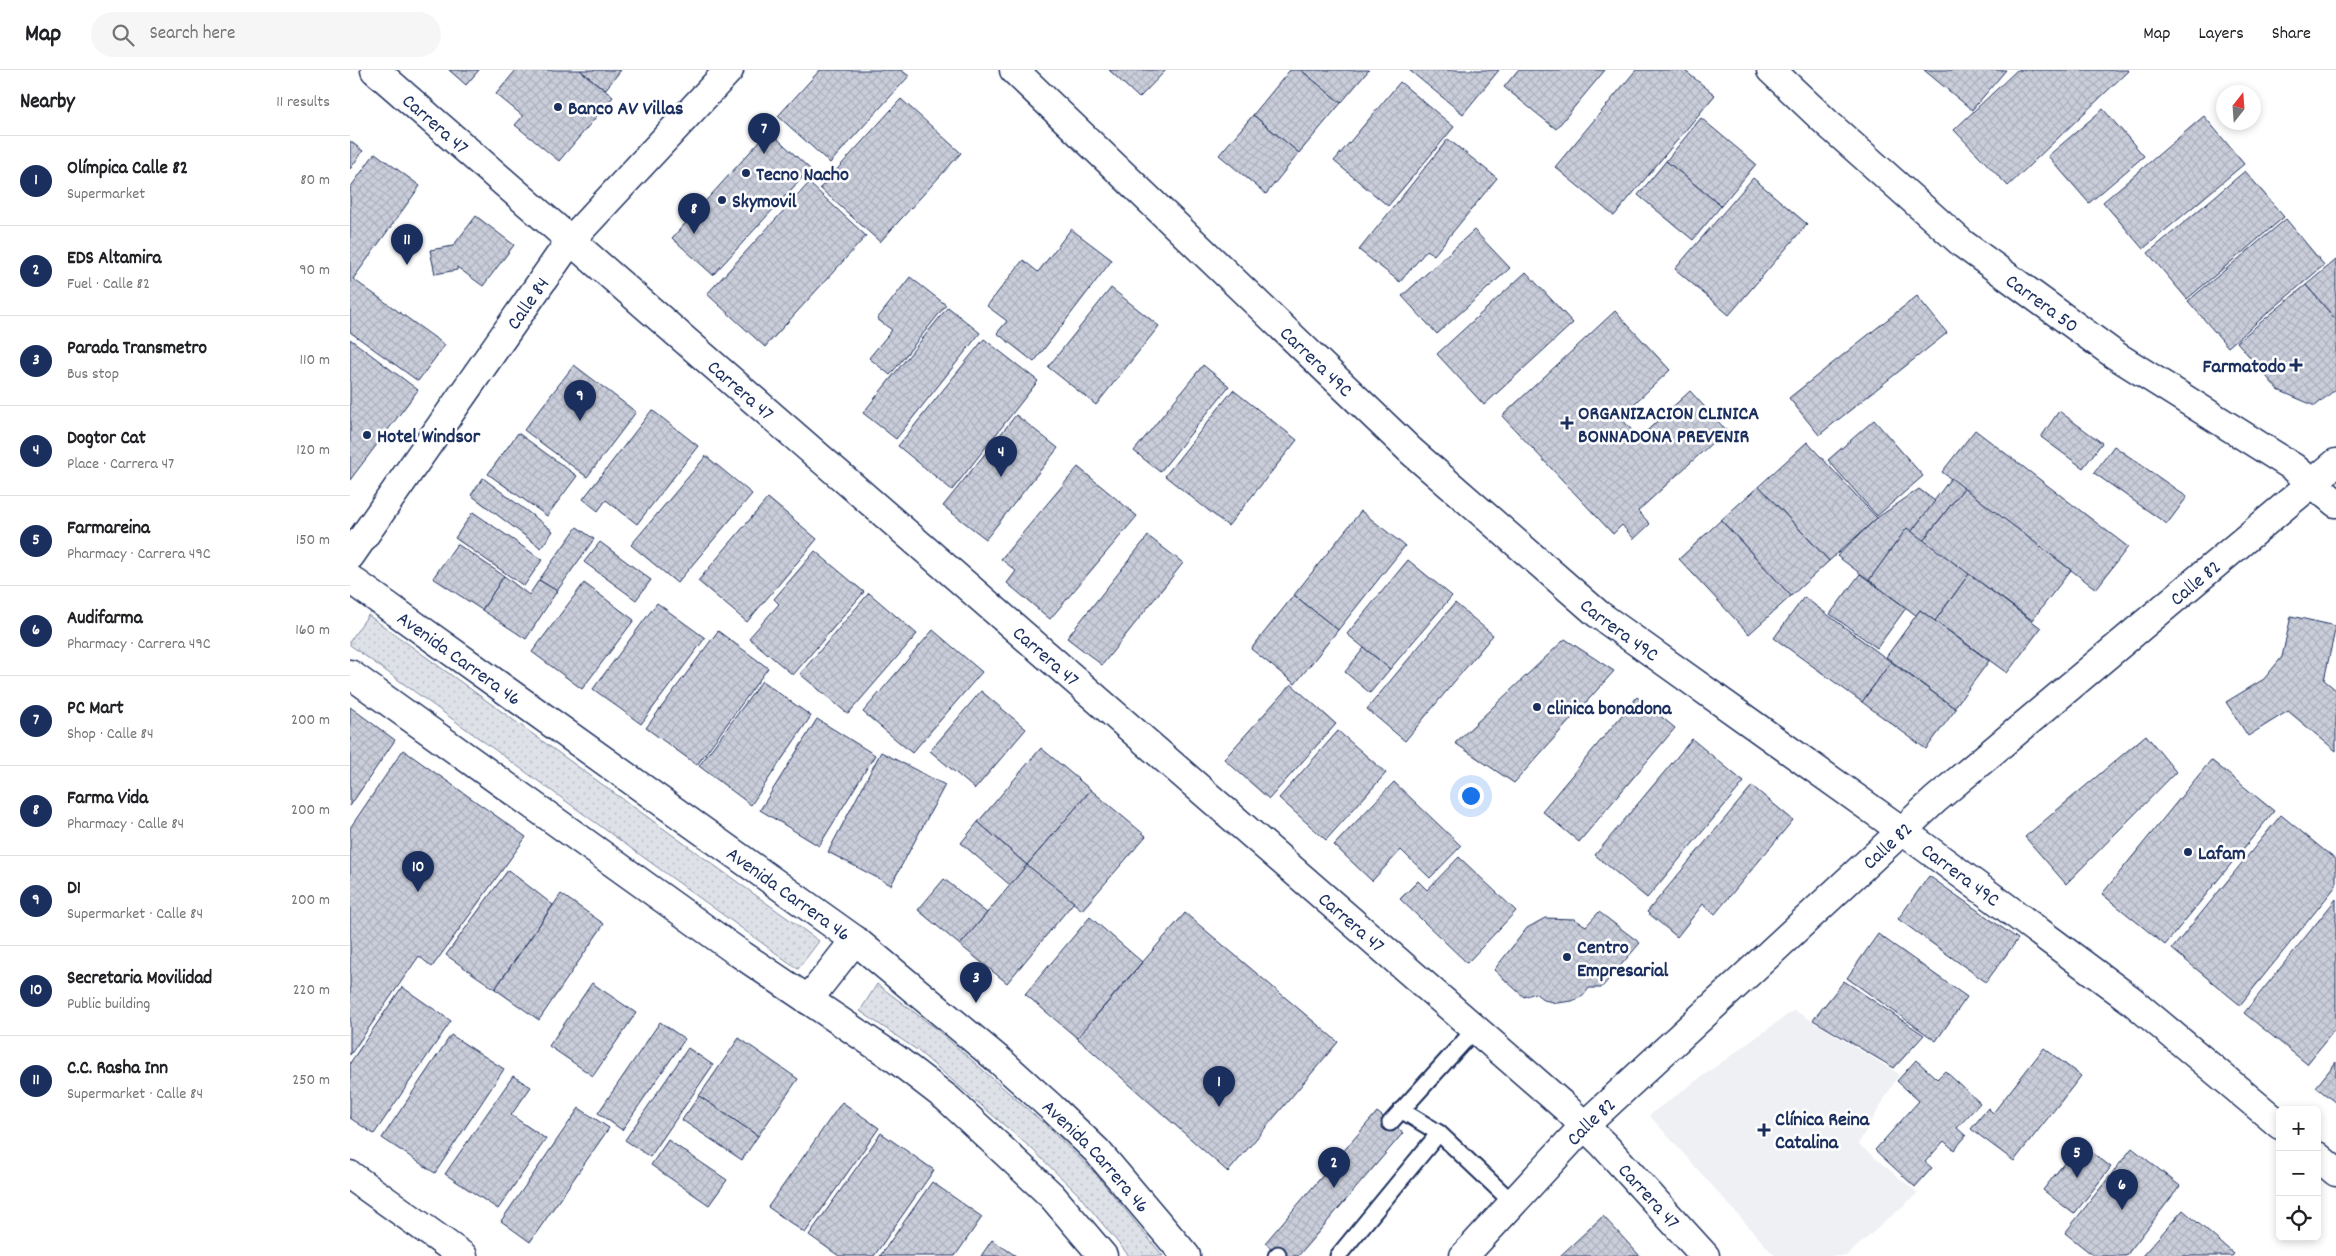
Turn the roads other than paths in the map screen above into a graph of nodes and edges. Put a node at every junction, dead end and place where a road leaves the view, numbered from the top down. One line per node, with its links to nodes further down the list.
1 (375, 70): 5 (street, Carrera 47)
2 (729, 70): 5 (street, Calle 84)
3 (1014, 70): 12 (street, Carrera 49C)
4 (1771, 70): 7 (street, Carrera 50)
5 (570, 242): 9 (street, Calle 84); 15 (street, Carrera 47)
6 (2336, 463): 7 (street, Calle 82)
7 (2312, 483): 8 (street, Carrera 50); 12 (street, Calle 82)
8 (2336, 503)
9 (350, 556)
10 (350, 579): 13 (street, Avenida Carrera 46)
11 (350, 674): 14 (street)
12 (1902, 831): 17 (street, Carrera 49C); 19 (street, Calle 82)
13 (855, 940): 14 (street); 27 (street, Avenida Carrera 46)
14 (808, 1000): 26 (street)
15 (1476, 1028): 16 (lane); 19 (street, Carrera 47)
16 (1401, 1110): 18 (lane); 20 (lane)
17 (2276, 1122)
18 (1390, 1123)
19 (1584, 1126): 24 (street, Calle 82); 30 (street, Carrera 47)
20 (1439, 1133): 24 (lane); 28 (lane)
21 (2321, 1159): 22 (street)
22 (2336, 1172)
23 (350, 1175): 25 (street)
24 (1513, 1203): 29 (street, Calle 82)
25 (463, 1256)
26 (1103, 1256)
27 (1186, 1256)
28 (1338, 1256)
29 (1464, 1256)
30 (1705, 1256)

